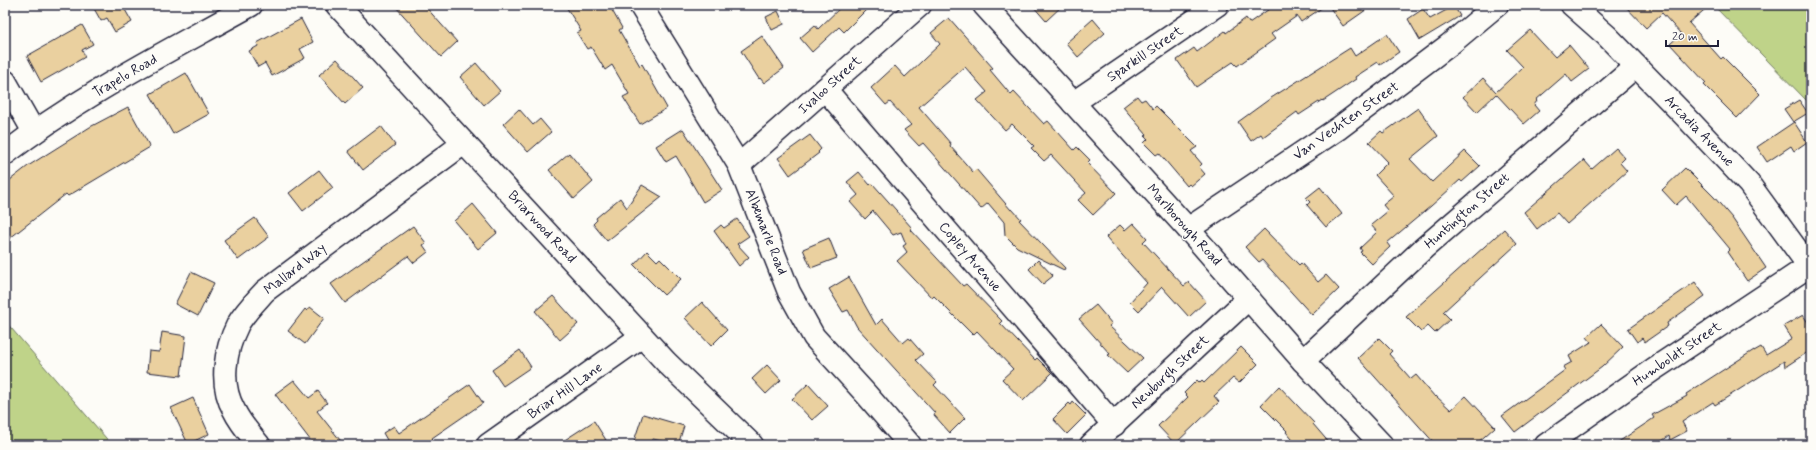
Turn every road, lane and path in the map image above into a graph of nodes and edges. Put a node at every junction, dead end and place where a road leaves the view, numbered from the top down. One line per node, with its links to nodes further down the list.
1 (251, 5): 13 (street, Trapelo Road)
2 (337, 5): 14 (street, Briarwood Road)
3 (640, 5): 16 (street, Albemarle Road)
4 (920, 5): 11 (street, Ivaloo Street)
5 (984, 5): 12 (street, Marlborough Road)
6 (1217, 5): 12 (street, Sparkill Street)
7 (1497, 5): 17 (street, Van Vechten Street)
8 (1572, 5): 9 (street, Arcadia Avenue)
9 (1636, 66): 18 (street, Arcadia Avenue); 21 (street, Huntington Street)
10 (5, 81): 13 (street)
11 (825, 89): 16 (street, Ivaloo Street); 22 (street, Copley Avenue)
12 (1072, 103): 17 (street, Marlborough Road)
13 (34, 132): 15 (street, Trapelo Road)
14 (464, 143): 20 (street, Briarwood Road); 23 (street, Mallard Way)
15 (5, 154)
16 (739, 166): 26 (street, Albemarle Road)
17 (1188, 229): 19 (street, Marlborough Road)
18 (1810, 268): 29 (street, Humboldt Street)
19 (1249, 298): 21 (street, Marlborough Road); 22 (street, Newburgh Street)
20 (642, 336): 24 (street, Briar Hill Lane); 25 (street, Briarwood Road)
21 (1303, 361): 28 (street, Marlborough Road)
22 (1114, 425): 27 (street, Newburgh Street)
23 (259, 445)
24 (488, 445)
25 (752, 445)
26 (910, 445)
27 (1091, 445)
28 (1382, 445)
29 (1546, 445)

